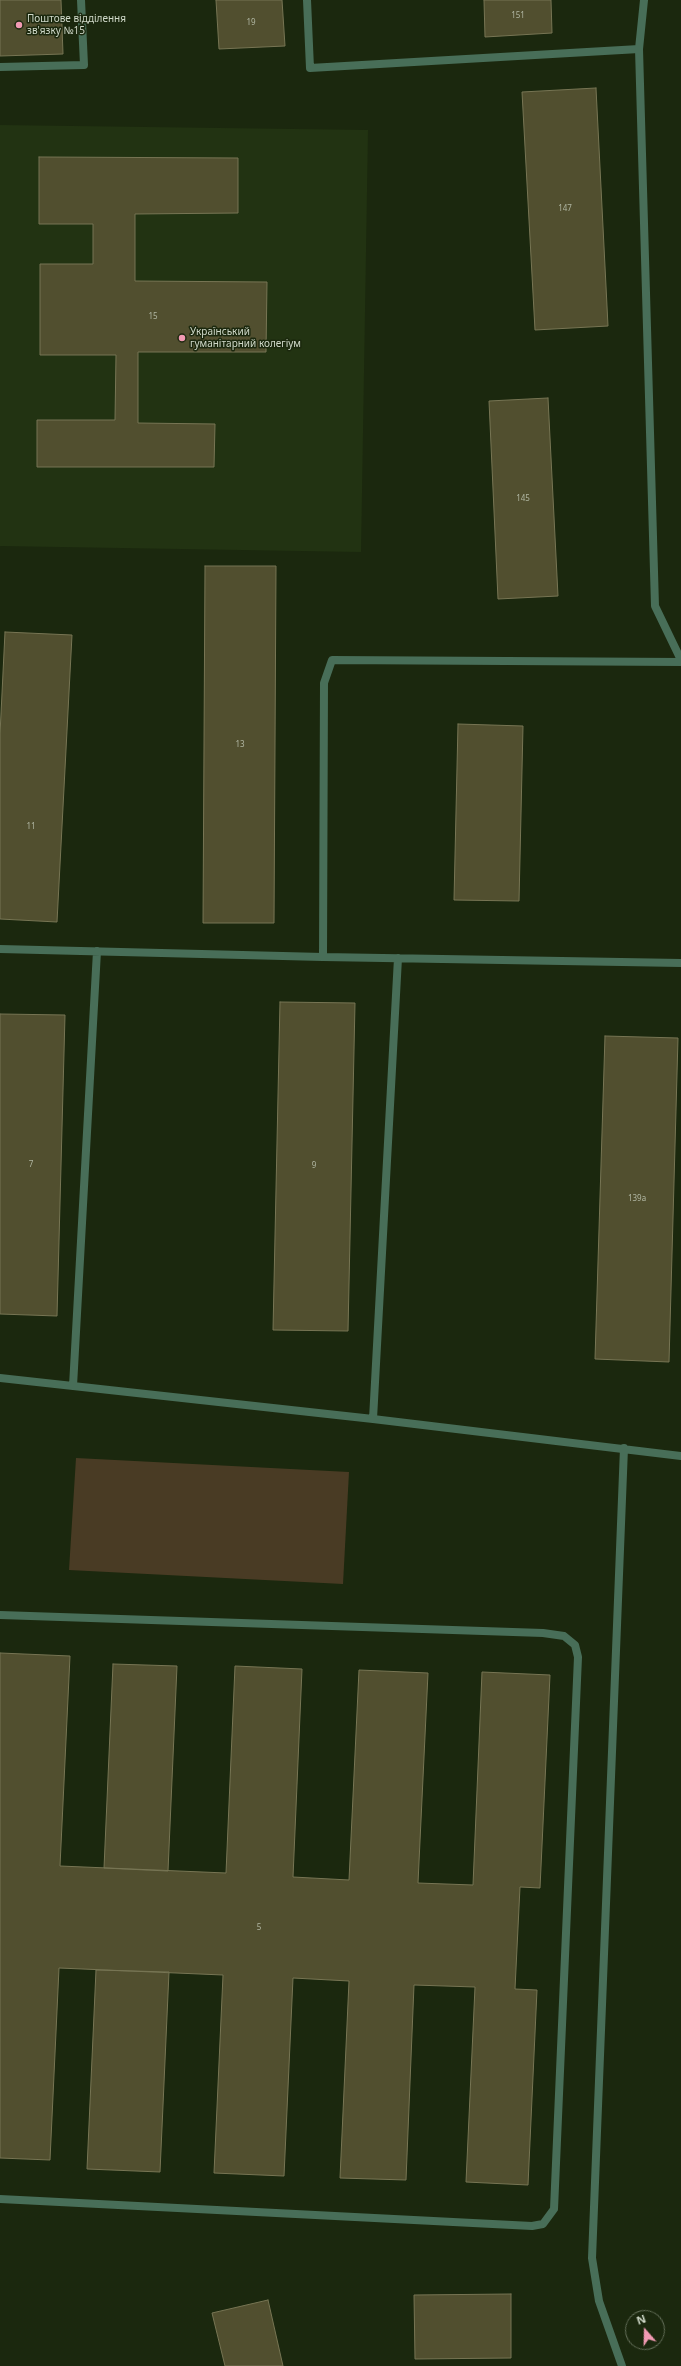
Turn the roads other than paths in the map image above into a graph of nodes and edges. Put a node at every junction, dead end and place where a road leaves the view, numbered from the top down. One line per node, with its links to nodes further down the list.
1 (82, 0): 5 (lane)
2 (307, 0): 4 (lane)
3 (644, 0): 4 (lane)
4 (639, 49): 6 (lane)
5 (0, 67)
6 (681, 661): 9 (lane)
7 (0, 949): 8 (lane)
8 (97, 951): 9 (lane); 13 (lane)
9 (323, 957): 10 (lane)
10 (398, 958): 11 (lane); 14 (lane)
11 (681, 963)
12 (0, 1378): 13 (lane)
13 (73, 1386): 14 (lane)
14 (373, 1419): 15 (lane)
15 (624, 1448): 16 (lane); 19 (lane)
16 (681, 1456)
17 (0, 1615): 18 (lane)
18 (0, 2199)
19 (622, 2366)

